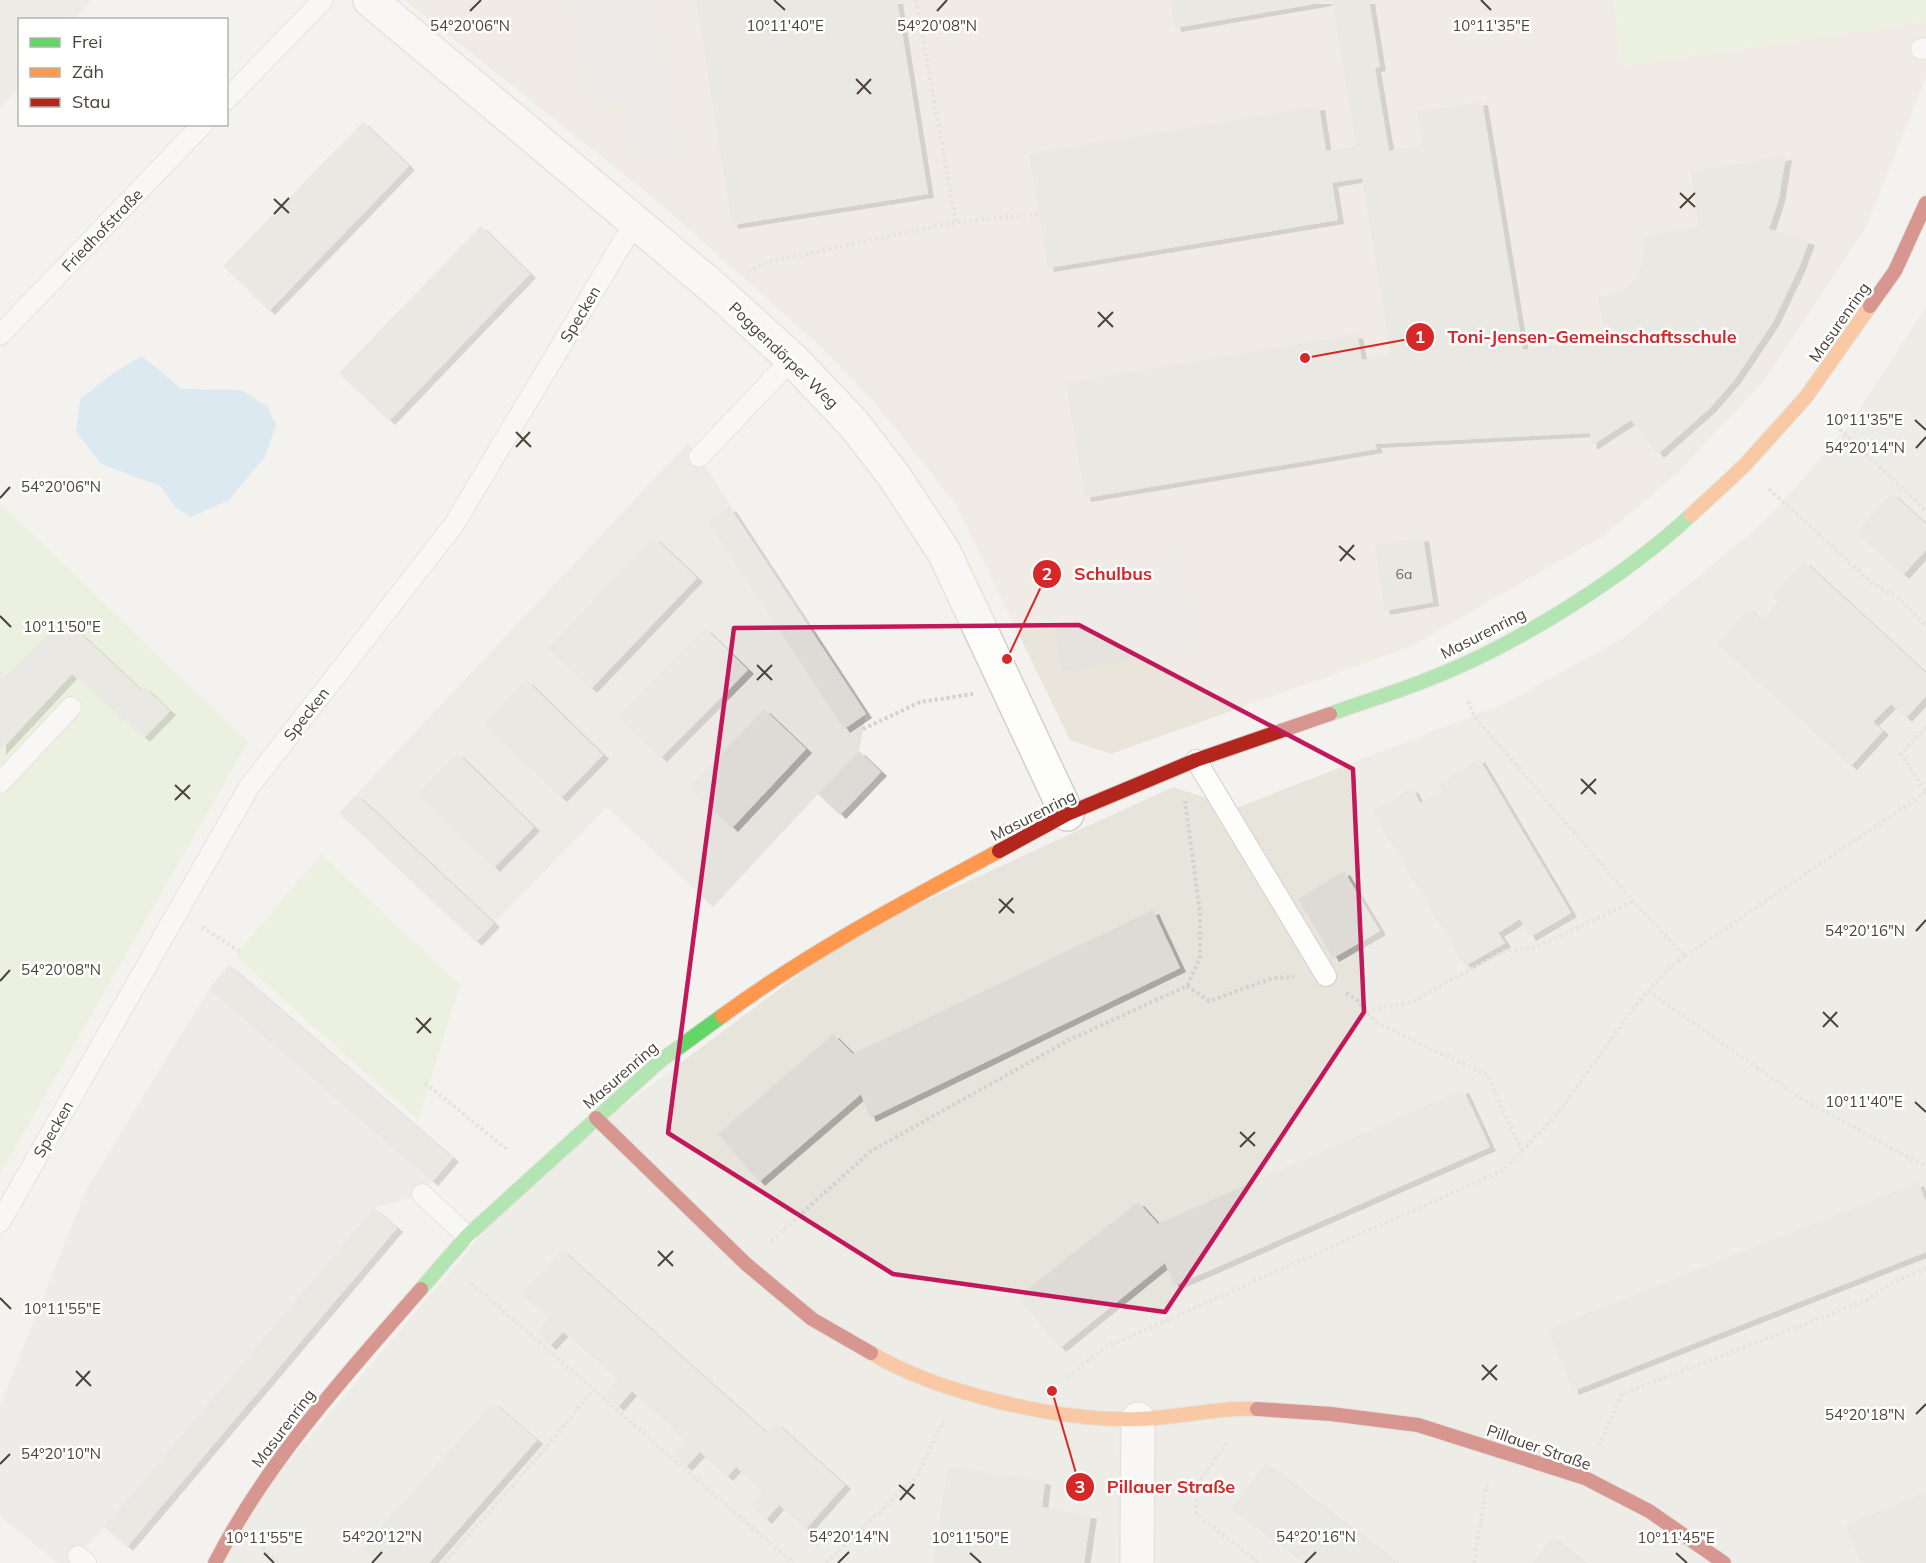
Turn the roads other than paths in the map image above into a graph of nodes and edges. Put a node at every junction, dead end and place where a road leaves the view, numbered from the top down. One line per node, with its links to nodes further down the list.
1 (323, 0): 3 (lane)
2 (370, 0): 6 (street, Poggendörper Weg)
3 (228, 98)
4 (201, 126): 7 (lane, Friedhofstraße)
5 (1926, 203): 11 (street, Masurenring)
6 (635, 222): 8 (street, Poggendörper Weg); 17 (lane, Specken)
7 (0, 335)
8 (792, 359): 9 (lane); 13 (street, Poggendörper Weg)
9 (699, 457)
10 (71, 707): 12 (lane)
11 (1188, 763): 13 (street, Masurenring); 14 (lane)
12 (0, 783)
13 (1067, 814): 15 (street, Masurenring)
14 (1326, 976)
15 (596, 1118): 18 (street, Masurenring); 19 (street, Pillauer Straße)
16 (422, 1194): 18 (lane)
17 (0, 1222)
18 (467, 1236): 20 (street, Masurenring)
19 (1138, 1419): 21 (street); 22 (street, Pillauer Straße)
20 (215, 1563)
21 (1137, 1563)
22 (1724, 1563)

